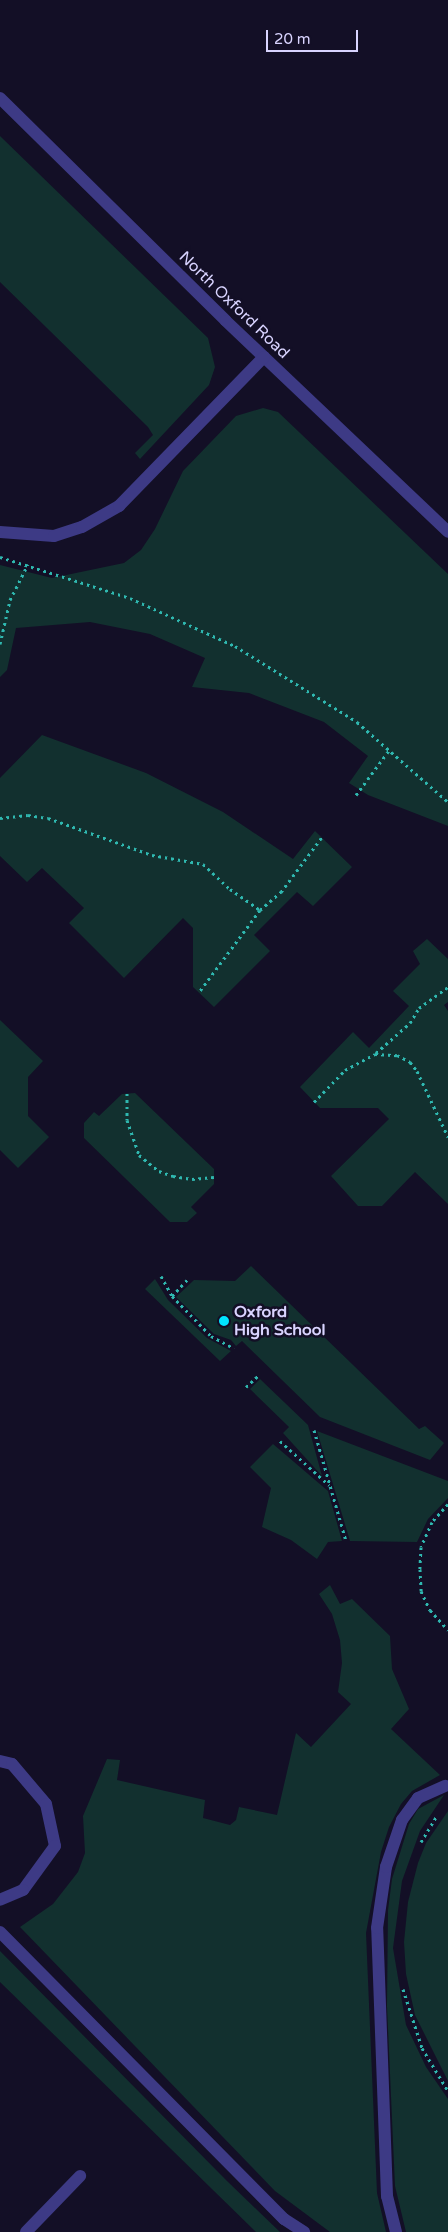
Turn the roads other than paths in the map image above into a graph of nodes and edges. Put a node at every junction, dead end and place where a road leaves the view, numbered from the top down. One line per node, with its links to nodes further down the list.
1 (0, 98): 2 (street, North Oxford Road)
2 (264, 357): 3 (street); 4 (street, North Oxford Road)
3 (0, 532)
4 (448, 532)
5 (0, 1761): 7 (street)
6 (445, 1786): 12 (street)
7 (0, 1900)
8 (0, 1932): 11 (street)
9 (80, 2176): 10 (street)
10 (26, 2232)
11 (304, 2232)
12 (396, 2232)

